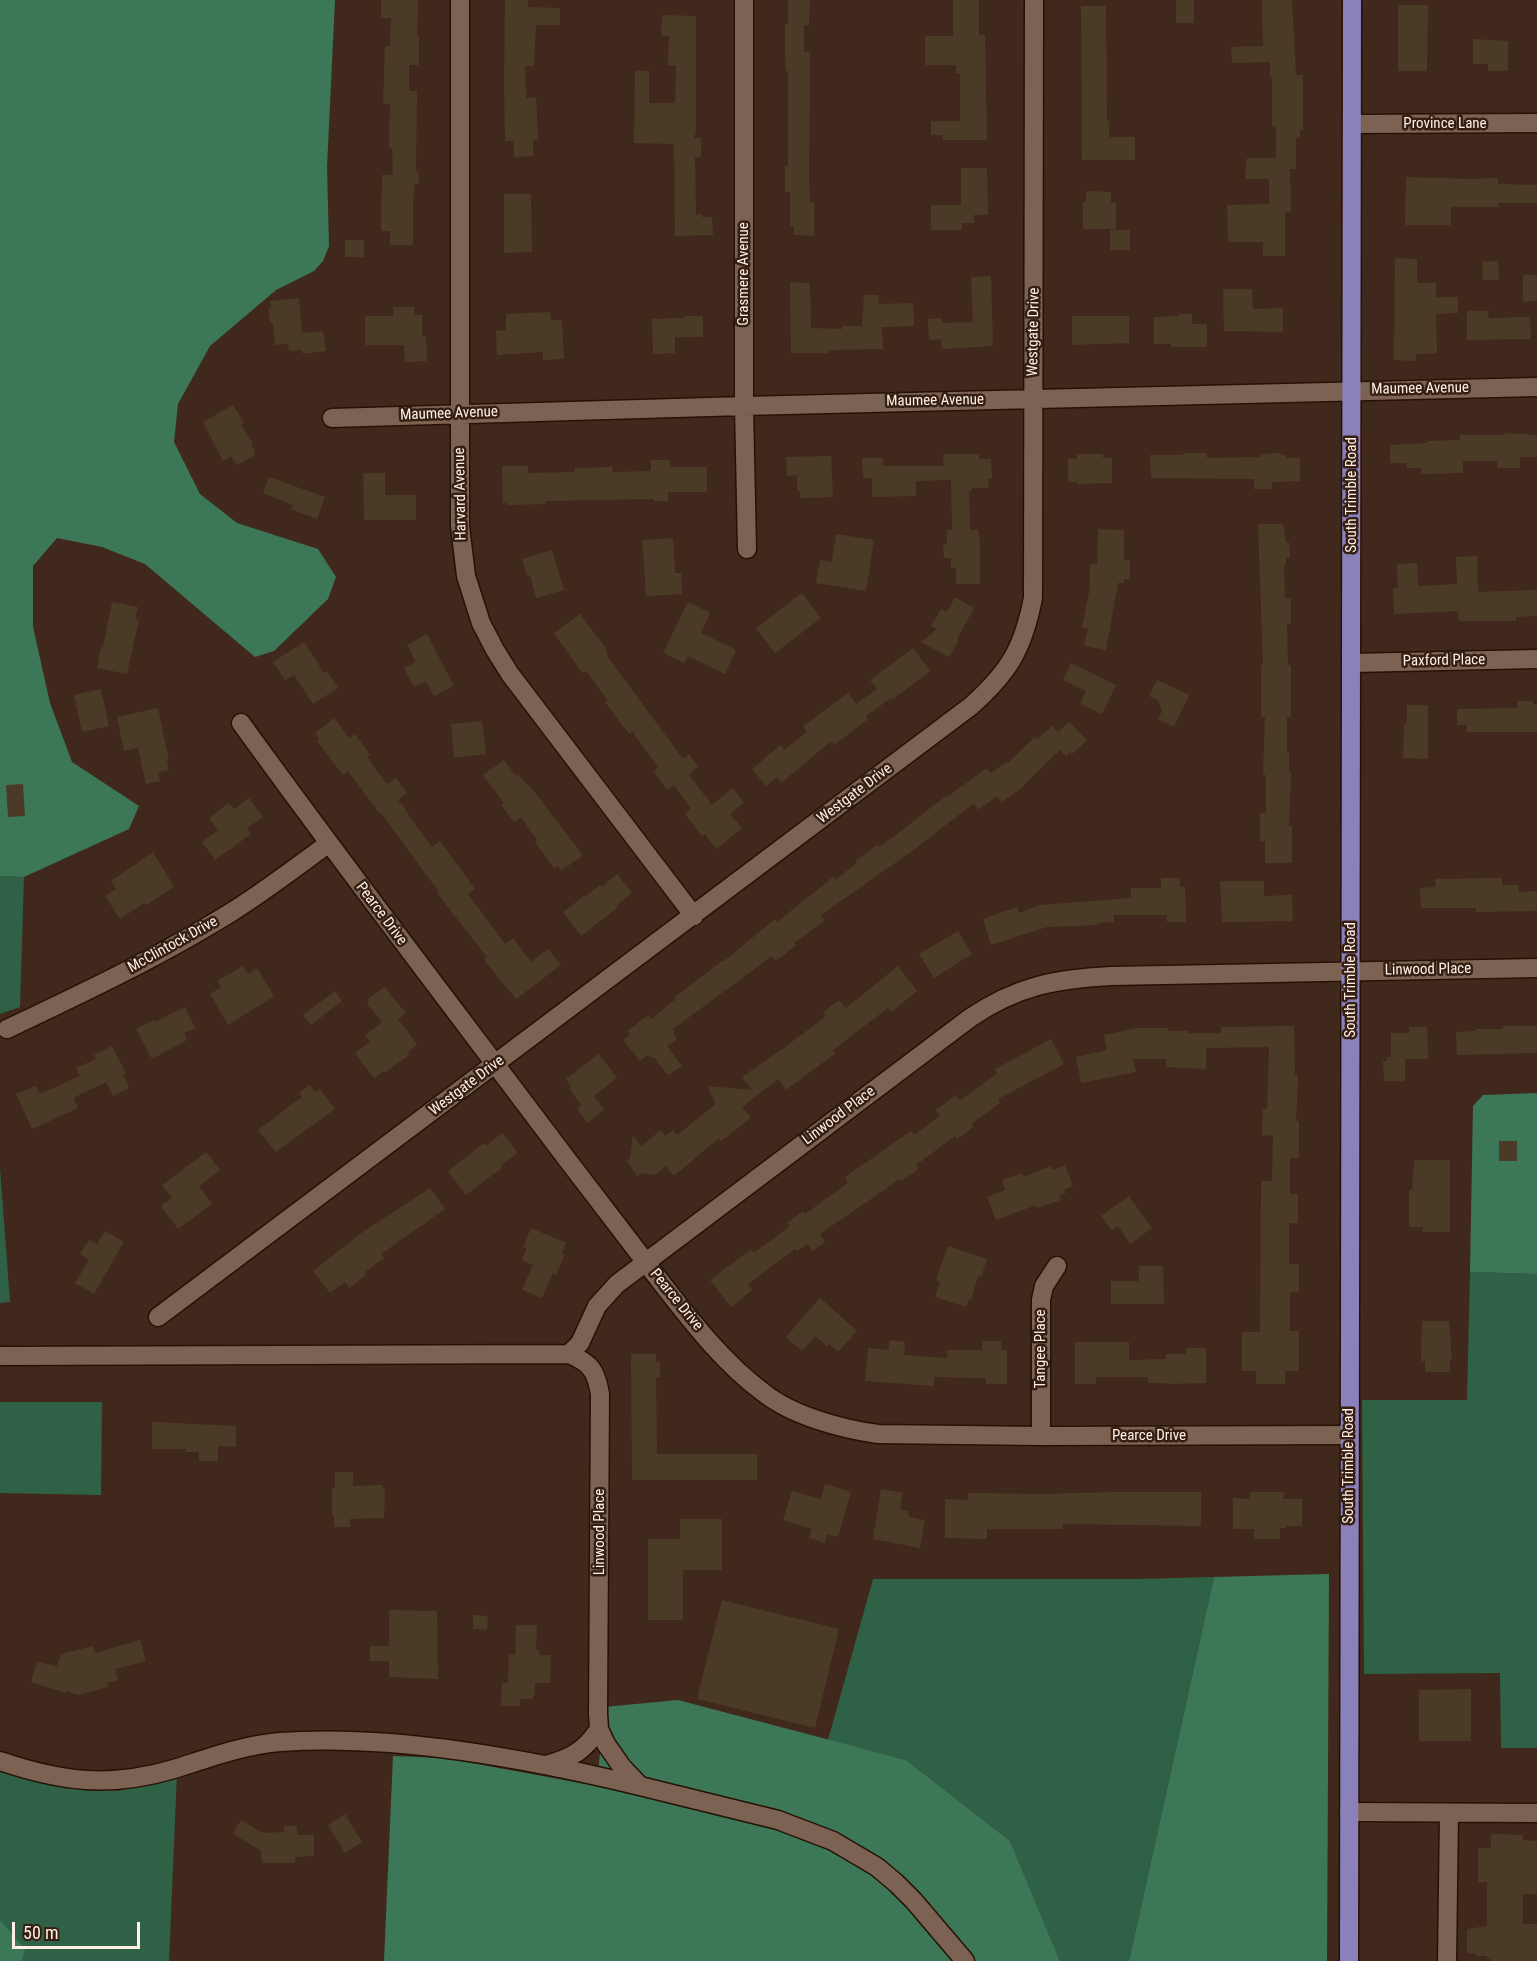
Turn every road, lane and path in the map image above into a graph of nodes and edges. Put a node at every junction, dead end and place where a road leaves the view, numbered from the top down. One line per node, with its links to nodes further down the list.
1 (460, 0): 11 (street, Harvard Avenue)
2 (744, 0): 10 (street, Grasmere Avenue)
3 (1034, 0): 9 (street, Westgate Drive)
4 (1353, 0): 6 (main road, South Trimble Road)
5 (1537, 123): 6 (street, Province Lane)
6 (1353, 124): 8 (main road, South Trimble Road)
7 (1537, 387): 8 (street, Maumee Avenue)
8 (1352, 391): 9 (street, Maumee Avenue); 15 (main road, South Trimble Road)
9 (1033, 398): 10 (street, Maumee Avenue); 18 (street, Westgate Drive)
10 (744, 405): 11 (street, Maumee Avenue); 13 (street, Grasmere Avenue)
11 (460, 414): 12 (street, Maumee Avenue); 18 (street, Harvard Avenue)
12 (332, 418)
13 (747, 549)
14 (1537, 659): 15 (street, Paxford Place)
15 (1351, 663): 20 (main road, South Trimble Road)
16 (241, 723): 17 (street, Pearce Drive)
17 (328, 844): 21 (street, McClintock Drive); 22 (street, Pearce Drive)
18 (694, 916): 22 (street, Westgate Drive)
19 (1537, 968): 20 (street, Linwood Place)
20 (1351, 971): 23 (street, Linwood Place); 28 (main road, South Trimble Road)
21 (7, 1029)
22 (496, 1065): 23 (street, Pearce Drive); 25 (street, Westgate Drive)
23 (645, 1262): 26 (street, Linwood Place); 29 (street, Pearce Drive)
24 (1057, 1266): 29 (street, Tangee Place)
25 (158, 1317)
26 (569, 1354): 27 (street); 30 (street, Linwood Place)
27 (0, 1356)
28 (1349, 1435): 29 (street, Pearce Drive); 34 (main road, South Trimble Road)
29 (1041, 1436)
30 (599, 1721): 32 (street); 33 (street)
31 (0, 1761): 32 (street)
32 (542, 1766): 33 (street)
33 (640, 1786): 37 (street)
34 (1349, 1812): 35 (street); 38 (main road, South Trimble Road)
35 (1449, 1813): 36 (street); 39 (street)
36 (1537, 1813)
37 (964, 1961)
38 (1348, 1961)
39 (1447, 1961)

